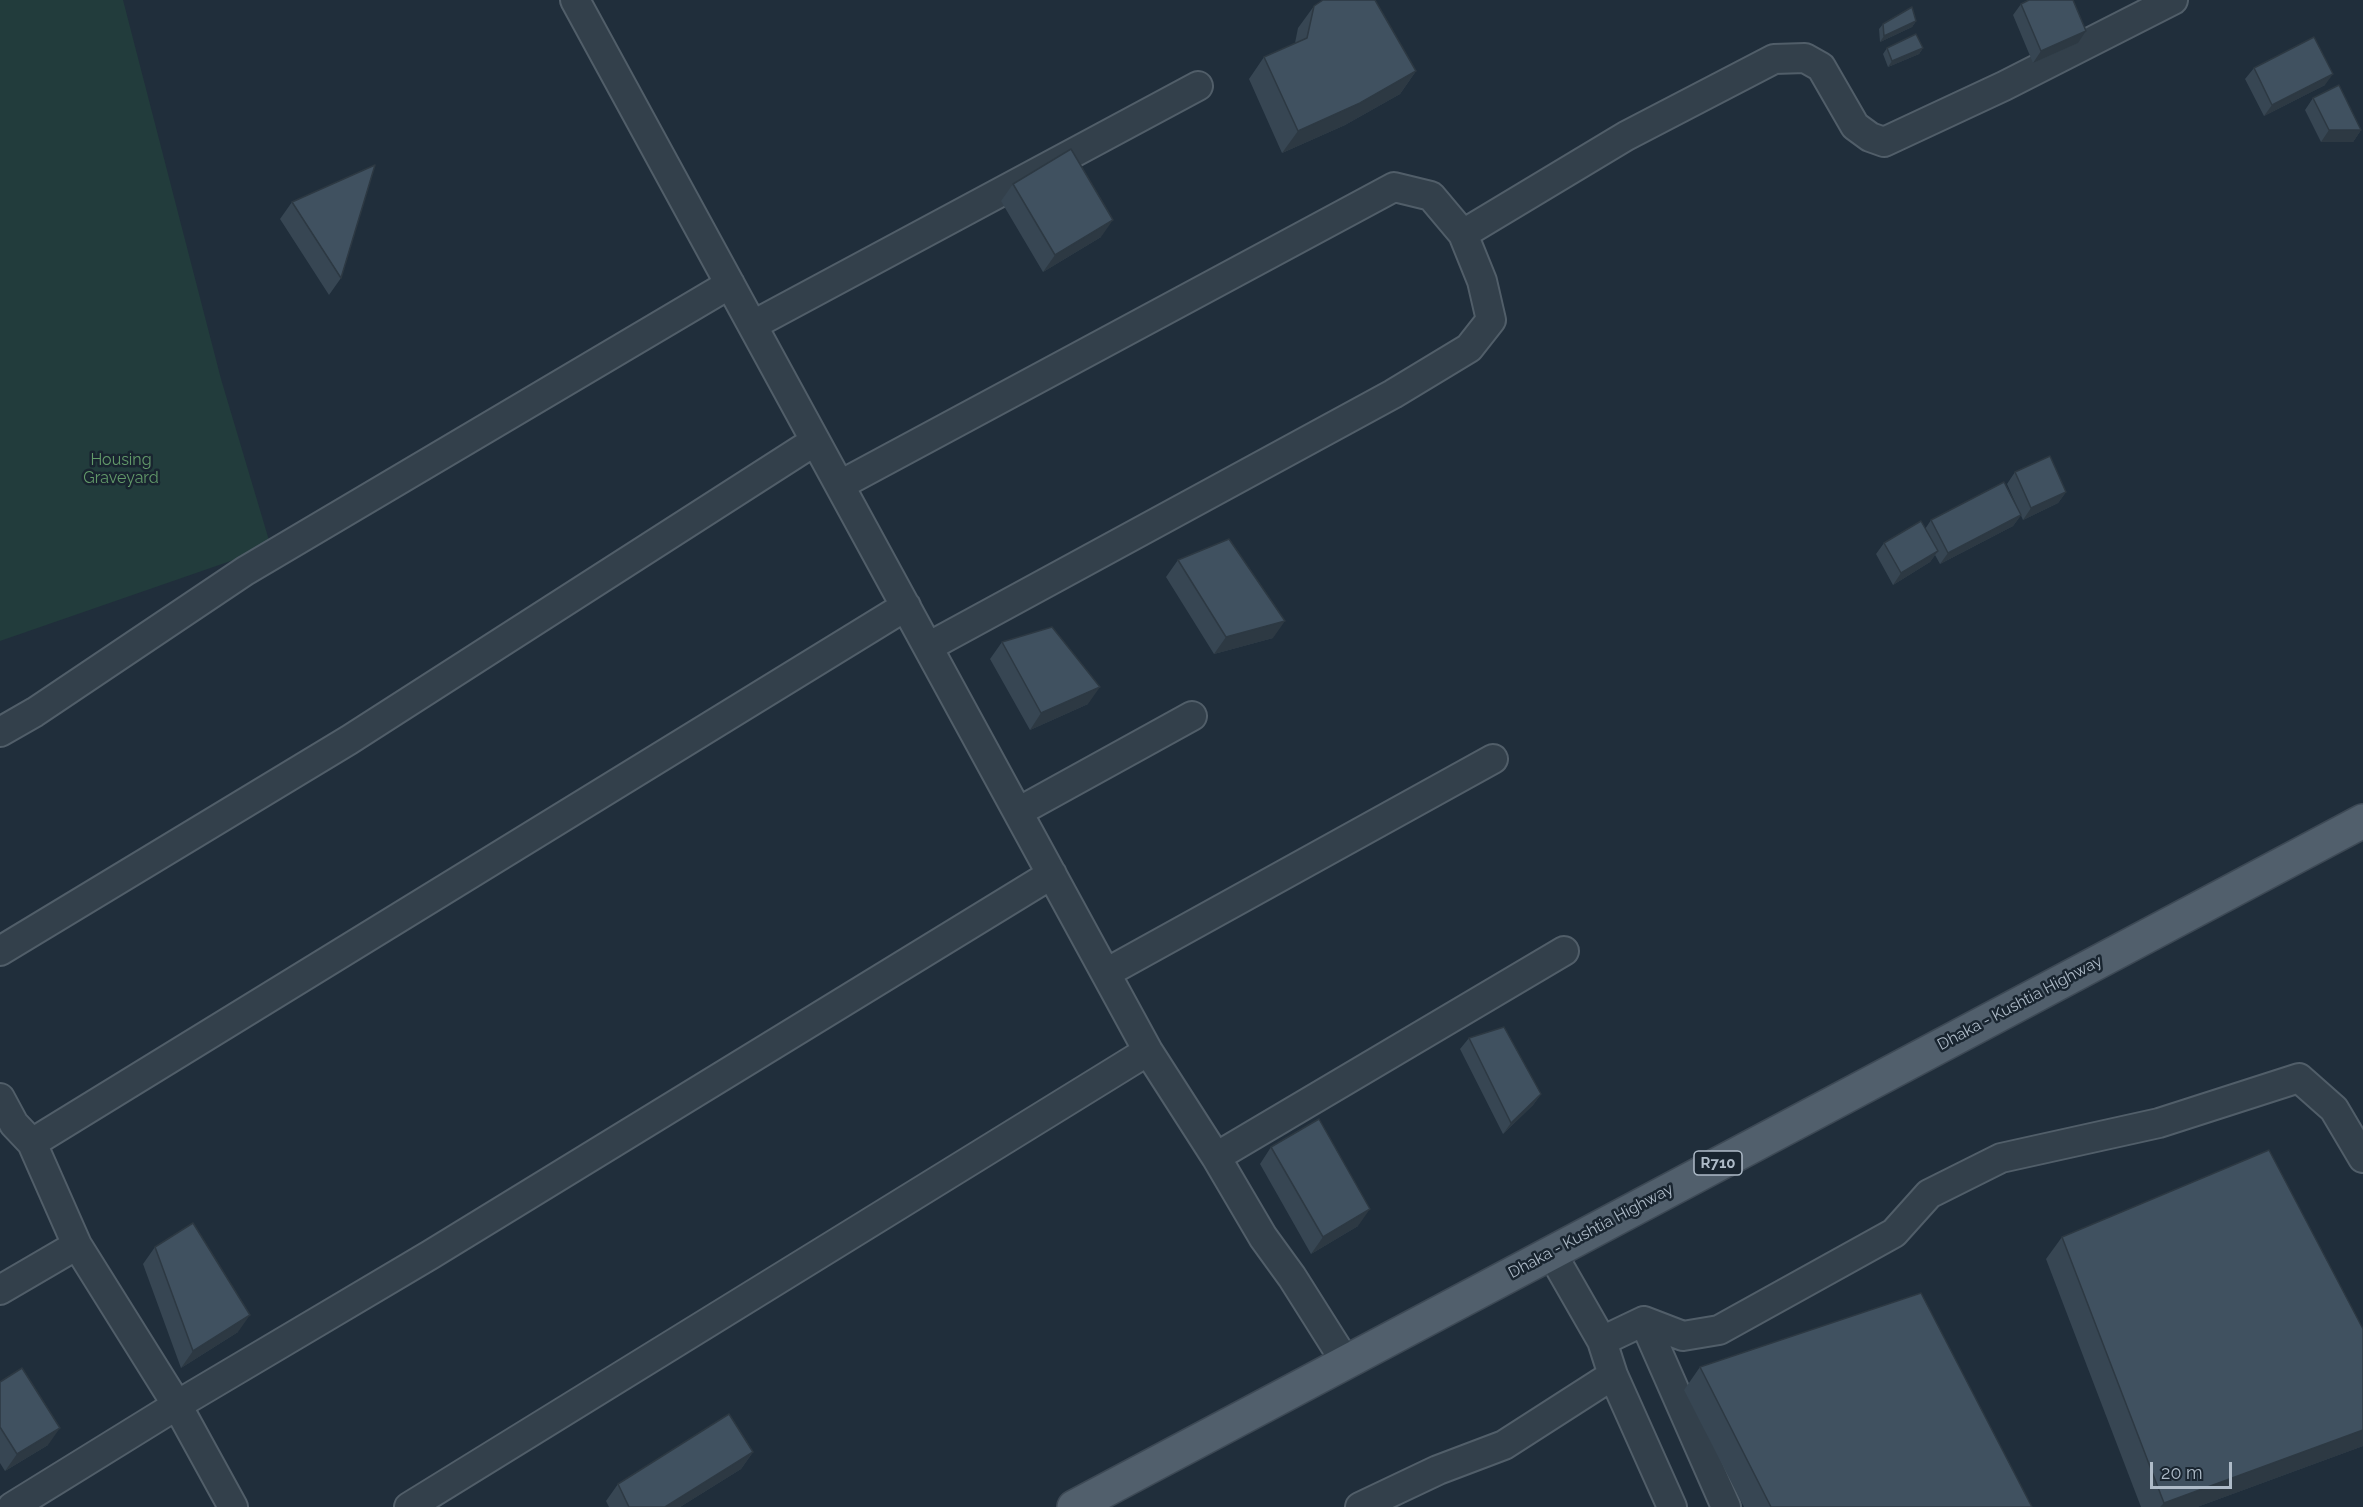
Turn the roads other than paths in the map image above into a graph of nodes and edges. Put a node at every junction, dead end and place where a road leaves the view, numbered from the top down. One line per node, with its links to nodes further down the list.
1 (575, 0): 5 (street)
2 (2173, 0): 4 (street)
3 (1198, 86): 6 (street)
4 (1463, 234): 8 (street); 10 (street)
5 (730, 284): 6 (street); 12 (street)
6 (753, 325): 7 (street)
7 (815, 441): 8 (street); 17 (street)
8 (840, 485): 9 (street)
9 (906, 606): 10 (street); 22 (street)
10 (928, 647): 14 (street)
11 (1192, 716): 14 (street)
12 (0, 732)
13 (1493, 759): 19 (street)
14 (1018, 812): 16 (street)
15 (2363, 820): 26 (main road, Dhaka - Kushtia Highway / R710)
16 (1052, 874): 19 (street); 32 (street)
17 (0, 951)
18 (1564, 951): 23 (street)
19 (1106, 973): 20 (street)
20 (1148, 1051): 23 (street); 35 (street)
21 (0, 1098): 22 (street)
22 (32, 1143): 25 (street)
23 (1216, 1157): 30 (street)
24 (2363, 1158): 28 (street)
25 (76, 1245): 27 (street); 32 (street)
26 (1551, 1252): 29 (street); 30 (main road, Dhaka - Kushtia Highway / R710)
27 (0, 1290)
28 (1644, 1322): 29 (street); 39 (street)
29 (1602, 1341): 31 (street)
30 (1345, 1361): 36 (main road, Dhaka - Kushtia Highway / R710)
31 (1613, 1375): 37 (street); 38 (street)
32 (177, 1405): 33 (street); 34 (street)
33 (12, 1507)
34 (233, 1507)
35 (409, 1507)
36 (1074, 1507)
37 (1360, 1507)
38 (1672, 1507)
39 (1726, 1507)

